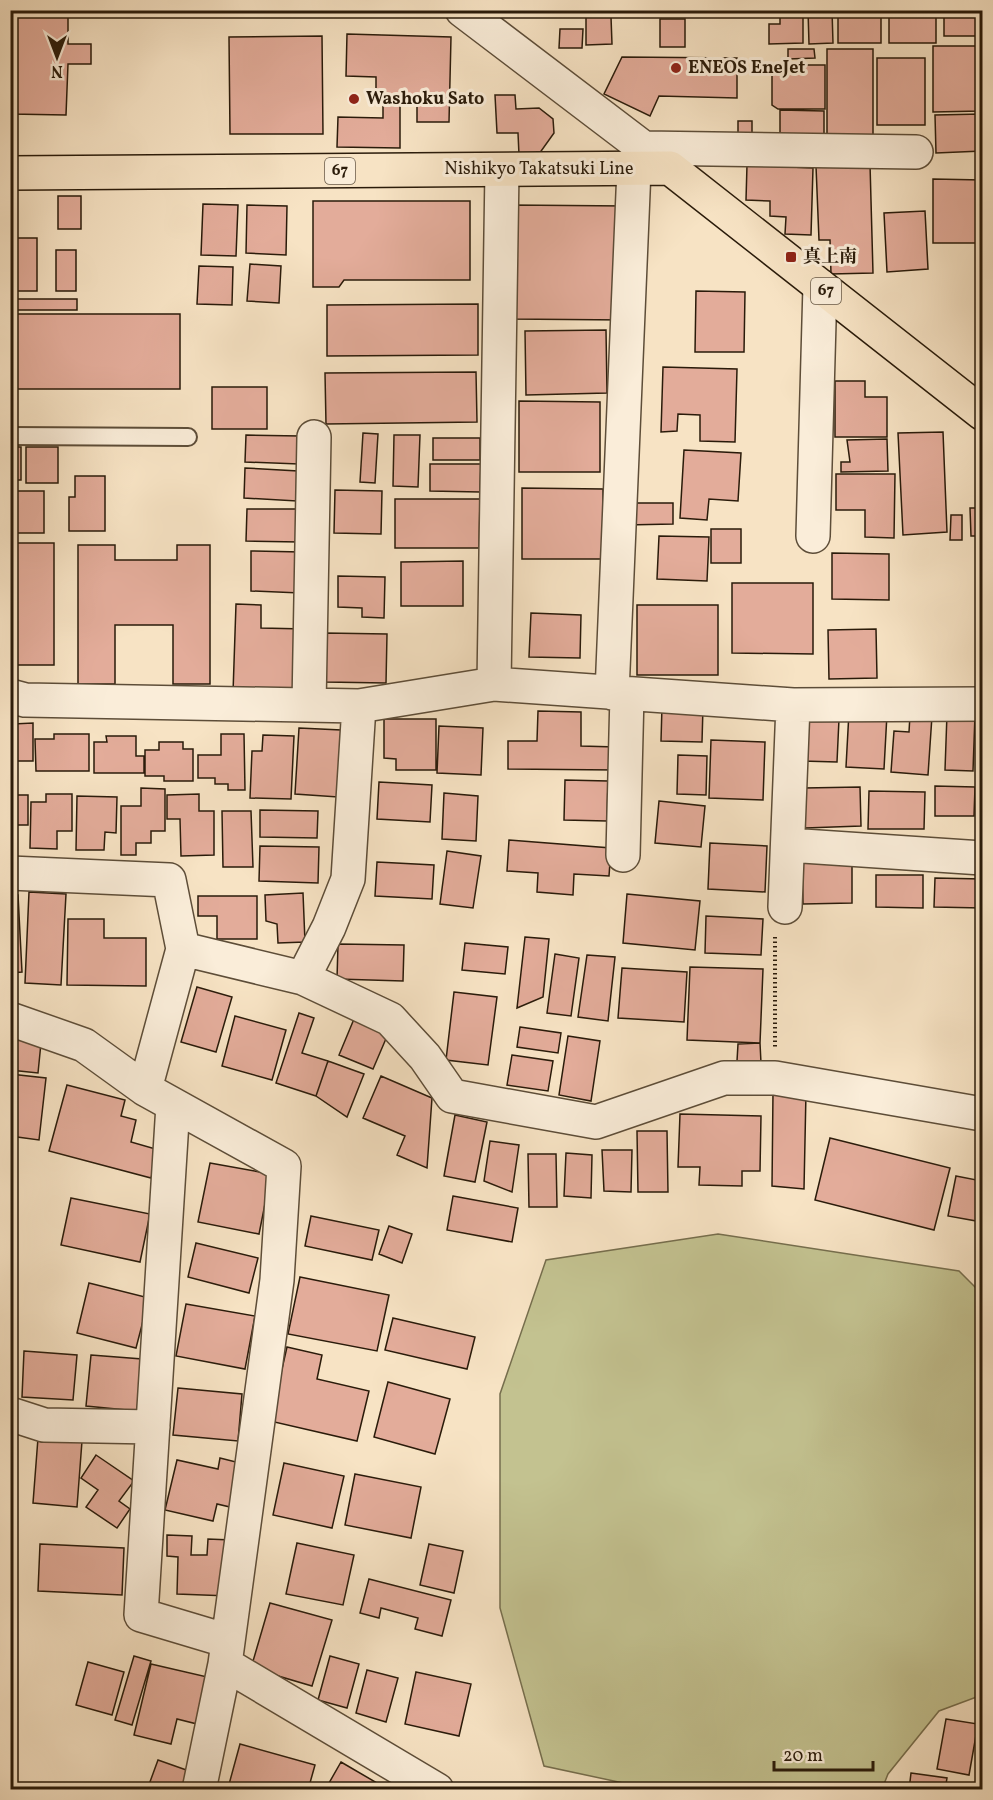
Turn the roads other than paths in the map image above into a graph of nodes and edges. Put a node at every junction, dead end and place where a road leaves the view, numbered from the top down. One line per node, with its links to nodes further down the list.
1 (462, 10): 2 (street)
2 (490, 21): 4 (street)
3 (916, 152): 4 (street)
4 (639, 159): 5 (main road, Nishikyo Takatsuki Line / 67); 7 (main road, Nishikyo Takatsuki Line / 67); 14 (street)
5 (502, 170): 6 (main road, Nishikyo Takatsuki Line / 67); 13 (street)
6 (10, 173)
7 (820, 286): 8 (main road, Nishikyo Takatsuki Line / 67); 12 (street)
8 (982, 413)
9 (10, 436): 10 (lane)
10 (188, 437)
11 (314, 437): 17 (street)
12 (813, 536)
13 (494, 684): 14 (street); 19 (street)
14 (620, 693): 18 (street); 21 (street)
15 (10, 696): 17 (street)
16 (982, 704): 18 (street)
17 (309, 705): 19 (street)
18 (793, 705): 20 (street)
19 (359, 706): 26 (street)
20 (788, 845): 22 (street); 24 (street)
21 (622, 855)
22 (982, 858)
23 (10, 873): 25 (street)
24 (785, 907)
25 (183, 949): 26 (street); 28 (street)
26 (303, 978): 30 (street)
27 (10, 1018): 28 (street)
28 (145, 1089): 29 (street)
29 (173, 1105): 32 (street); 33 (street)
30 (982, 1114)
31 (10, 1414): 32 (street)
32 (153, 1427): 33 (street)
33 (226, 1652): 34 (street); 35 (street)
34 (199, 1790)
35 (437, 1790)

